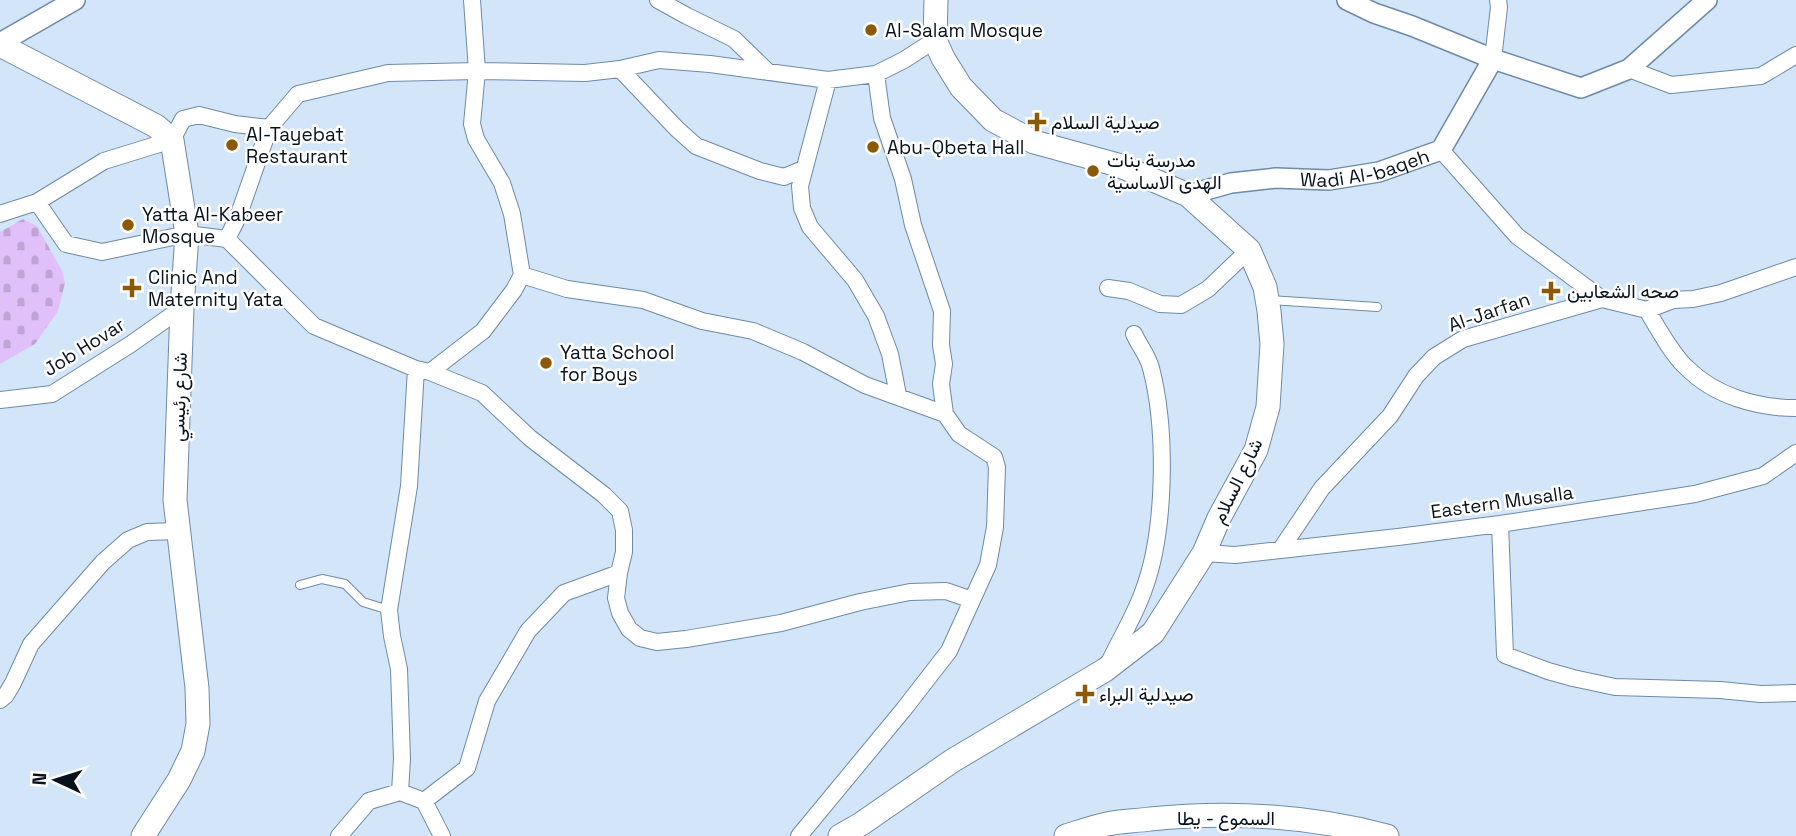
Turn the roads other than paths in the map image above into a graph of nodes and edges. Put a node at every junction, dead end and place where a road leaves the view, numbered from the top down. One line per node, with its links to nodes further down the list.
1 (75, 0): 9 (street)
2 (472, 0): 14 (street)
3 (658, 0): 15 (street)
4 (936, 0): 8 (main road, شارع السلام)
5 (1347, 0): 11 (street)
6 (1498, 0): 11 (street)
7 (1707, 0): 13 (street)
8 (935, 40): 16 (street); 22 (main road, شارع السلام)
9 (0, 44): 19 (main road)
10 (1796, 55): 13 (street)
11 (1493, 59): 13 (street); 20 (street, Wadi Al-baqeh)
12 (620, 69): 14 (street); 15 (street); 21 (street)
13 (1629, 69)
14 (477, 71): 18 (street); 29 (street)
15 (768, 72): 17 (street)
16 (876, 74): 17 (street); 41 (street)
17 (828, 80): 21 (street)
18 (269, 128): 19 (street); 26 (street)
19 (172, 140): 23 (street); 25 (main road, شارع رئيسي)
20 (1441, 150): 22 (street, Wadi Al-baqeh); 31 (street)
21 (803, 169): 38 (street)
22 (1188, 195): 27 (main road, شارع السلام)
23 (37, 202): 24 (street); 25 (street)
24 (0, 214)
25 (187, 234): 26 (street); 34 (main road, شارع رئيسي)
26 (227, 239): 37 (street)
27 (1249, 250): 30 (street); 32 (main road, شارع السلام)
28 (1796, 267): 35 (street)
29 (522, 275): 37 (street); 38 (street)
30 (1108, 288)
31 (1602, 299): 35 (street, Al-Jarfan); 45 (street, Al-Jarfan)
32 (1267, 300): 33 (lane); 46 (main road, شارع السلام)
33 (1377, 307)
34 (182, 308): 39 (street, Job Hovar); 44 (main road, شارع رئيسي)
35 (1647, 310): 40 (street)
36 (1134, 334): 51 (street)
37 (423, 371): 47 (street); 50 (street)
38 (898, 395): 41 (street)
39 (0, 400)
40 (1796, 408)
41 (945, 414): 49 (street)
42 (1795, 456): 43 (street, Eastern Musalla)
43 (1500, 524): 45 (street, Eastern Musalla); 52 (street)
44 (179, 531): 53 (street); 56 (main road, شارع رئيسي)
45 (1281, 549): 46 (street, Eastern Musalla)
46 (1204, 553): 51 (main road, شارع السلام)
47 (619, 573): 49 (street); 55 (street)
48 (300, 585): 50 (lane)
49 (972, 600): 59 (street)
50 (389, 610): 54 (street)
51 (1105, 670): 60 (main road, شارع السلام)
52 (1796, 692)
53 (0, 700)
54 (400, 792): 55 (street); 57 (street)
55 (424, 801): 58 (street)
56 (144, 836)
57 (339, 836)
58 (442, 836)
59 (799, 836)
60 (840, 836)
61 (1066, 836): 64 (main road, السموع - يطا)
62 (1135, 836): 63 (main road, السموع - يطا)
63 (1320, 836)
64 (1387, 836)

